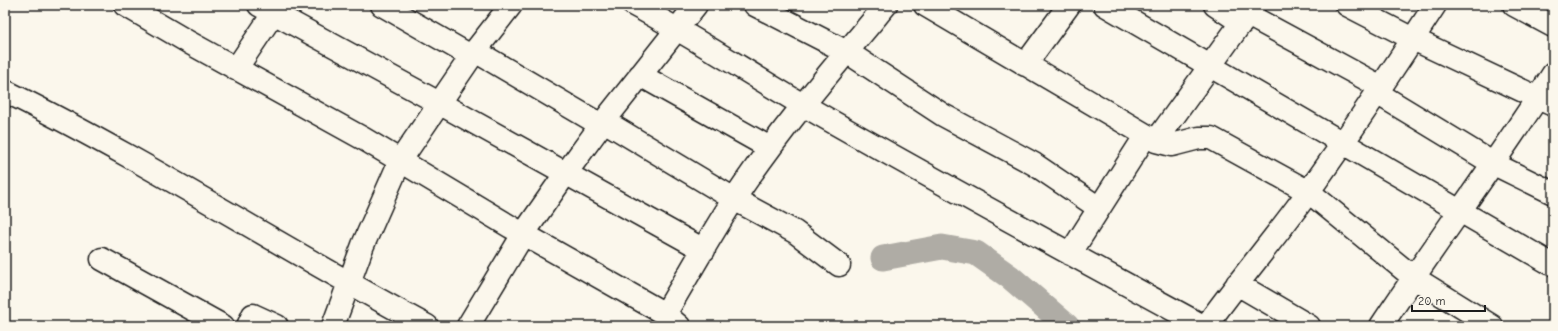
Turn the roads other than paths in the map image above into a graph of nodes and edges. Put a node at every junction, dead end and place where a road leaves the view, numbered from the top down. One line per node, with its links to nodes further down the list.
1 (125, 5): 24 (street)
2 (382, 5): 21 (street)
3 (511, 5): 21 (street)
4 (634, 5): 18 (street)
5 (696, 5): 18 (street)
6 (756, 5): 20 (street)
7 (886, 5): 20 (street)
8 (924, 5): 22 (street)
9 (1069, 5): 22 (street)
10 (1106, 5): 23 (street)
11 (1215, 5): 16 (street)
12 (1347, 5): 19 (street)
13 (1435, 5): 19 (street)
14 (1514, 5): 17 (street)
15 (271, 8): 24 (street); 30 (street)
16 (1248, 14): 23 (street); 27 (street)
17 (1553, 26)
18 (678, 28): 26 (street); 31 (street)
19 (1413, 39): 27 (street); 29 (street)
20 (847, 52): 31 (street); 42 (street)
21 (473, 53): 30 (street); 32 (street)
22 (1025, 65): 33 (street)
23 (1210, 65): 33 (street); 34 (street)
24 (236, 69): 36 (street)
25 (1553, 74): 29 (street)
26 (640, 75): 32 (street); 35 (street)
27 (1379, 90): 34 (street); 37 (street)
28 (5, 91): 51 (street)
29 (1545, 101): 37 (street)
30 (439, 103): 36 (street); 38 (street)
31 (802, 104): 35 (street); 46 (street)
32 (602, 123): 38 (street); 41 (street)
33 (1151, 138): 39 (street); 42 (street)
34 (1343, 143): 39 (street); 43 (street)
35 (770, 148): 41 (street)
36 (400, 161): 44 (street); 51 (street)
37 (1494, 164): 40 (street); 43 (street)
38 (566, 174): 44 (street); 45 (street)
39 (1309, 192): 50 (street); 52 (street)
40 (1553, 193)
41 (734, 199): 45 (street); 48 (street)
42 (1099, 208): 46 (street)
43 (1462, 210): 49 (street); 50 (street)
44 (524, 233): 53 (street); 59 (street)
45 (704, 250): 53 (street)
46 (1070, 254): 60 (street)
47 (102, 259): 54 (street)
48 (839, 264)
49 (1553, 265)
50 (1413, 277): 63 (street); 64 (street)
51 (348, 284): 57 (street); 58 (street)
52 (1236, 284): 61 (street); 62 (street)
53 (672, 320)
54 (223, 326)
55 (248, 326): 56 (street)
56 (277, 326)
57 (333, 326)
58 (427, 326)
59 (468, 326)
60 (1203, 326)
61 (1206, 326)
62 (1309, 326)
63 (1381, 326)
64 (1492, 326)

